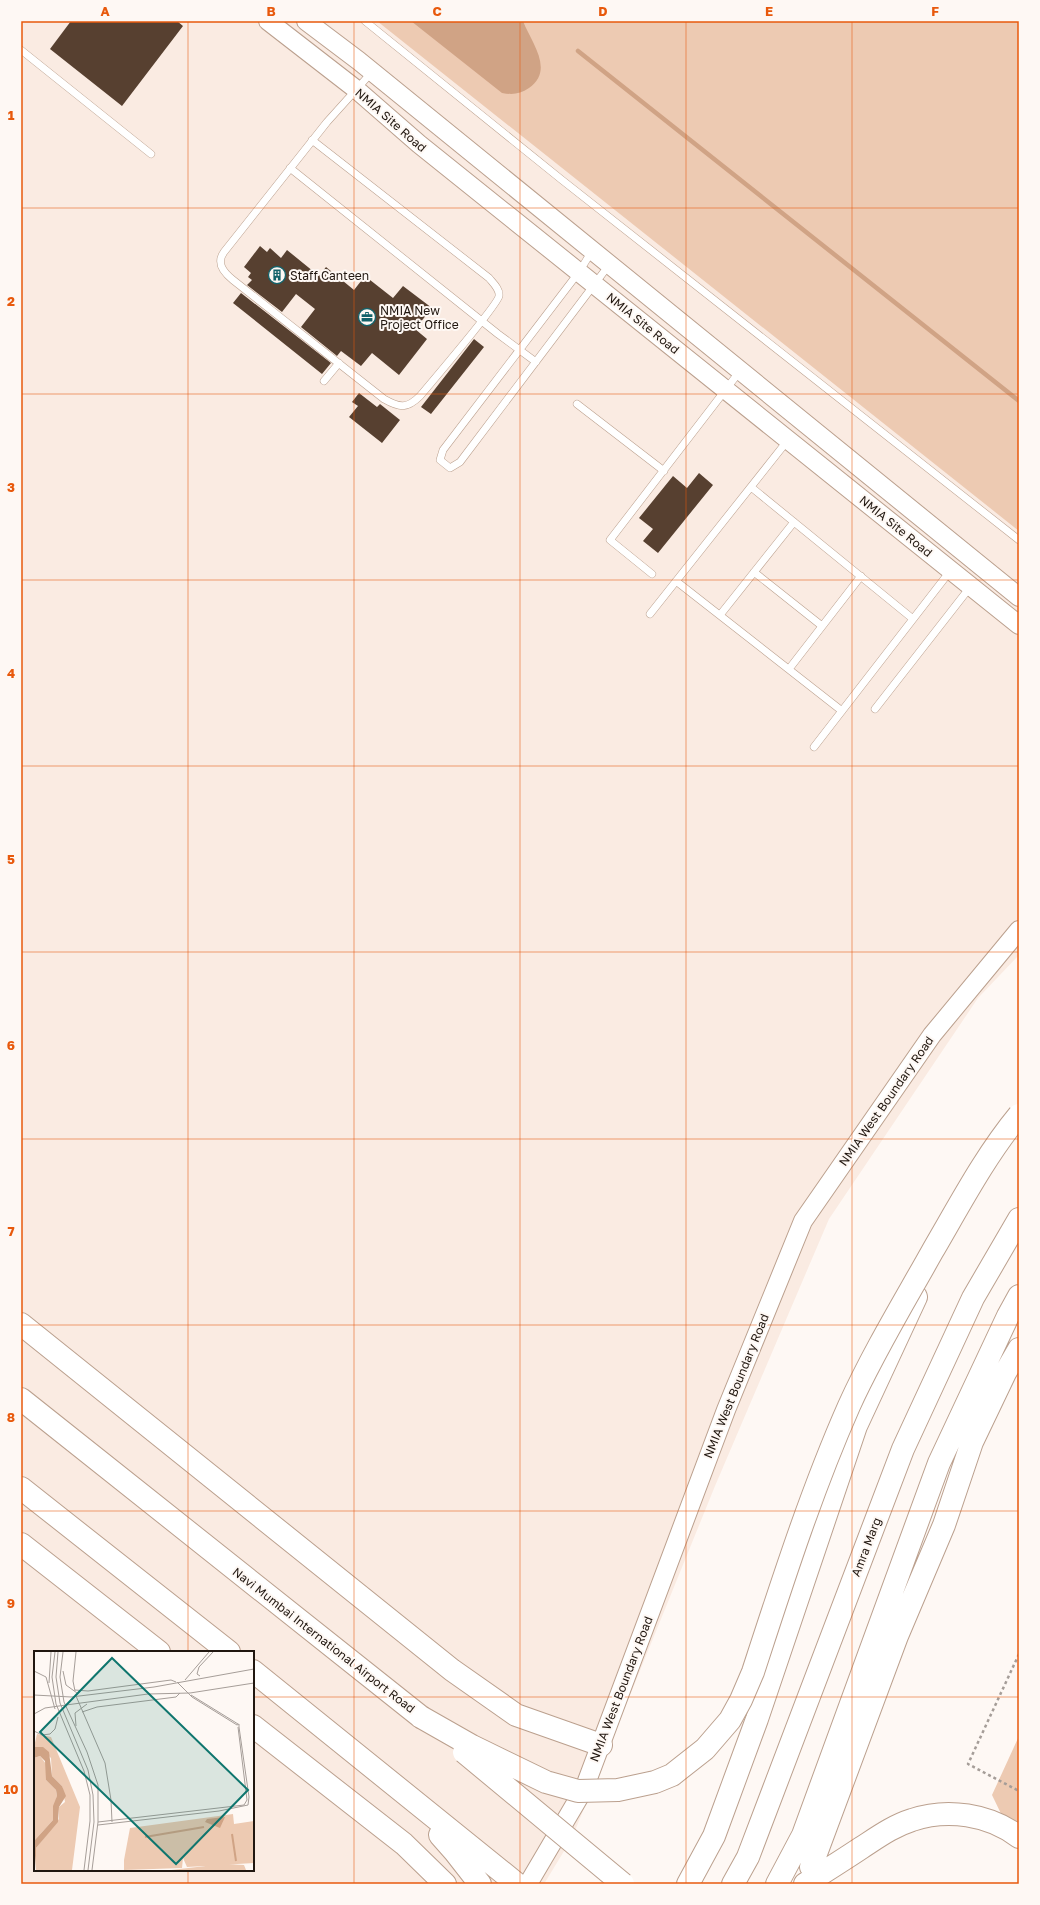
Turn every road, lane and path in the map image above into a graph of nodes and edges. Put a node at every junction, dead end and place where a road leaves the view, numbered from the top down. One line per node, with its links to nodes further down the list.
1 (268, 21): 6 (street, NMIA Site Road)
2 (306, 21): 5 (street)
3 (365, 21): 26 (lane)
4 (21, 50): 8 (lane)
5 (372, 72): 6 (lane); 10 (street)
6 (357, 90): 7 (lane); 12 (street, NMIA Site Road)
7 (312, 140): 9 (lane); 14 (lane)
8 (151, 154)
9 (290, 168): 14 (lane); 17 (lane)
10 (592, 251): 11 (street); 12 (lane)
11 (609, 265): 13 (lane); 18 (street)
12 (579, 272): 13 (street, NMIA Site Road); 15 (lane)
13 (595, 285): 16 (lane); 20 (street, NMIA Site Road)
14 (481, 321): 15 (lane); 17 (lane)
15 (520, 350): 16 (lane); 16 (lane)
16 (536, 362)
17 (339, 363): 19 (lane)
18 (740, 371): 20 (lane); 33 (street)
19 (324, 381)
20 (726, 390): 22 (street, NMIA Site Road); 23 (lane)
21 (577, 404): 23 (lane)
22 (788, 440): 24 (lane); 27 (street, NMIA Site Road)
23 (664, 471): 29 (lane)
24 (751, 487): 25 (lane); 31 (lane)
25 (794, 522): 28 (lane); 30 (lane)
26 (1019, 540)
27 (951, 570): 32 (street, NMIA Site Road); 36 (lane)
28 (754, 572): 35 (lane); 38 (lane)
29 (652, 574)
30 (861, 576): 36 (lane); 38 (lane)
31 (676, 581): 34 (lane); 35 (lane)
32 (971, 586): 37 (street, NMIA Site Road); 40 (lane)
33 (1019, 597)
34 (650, 614)
35 (720, 615): 39 (lane)
36 (913, 619): 41 (lane)
37 (1019, 625)
38 (822, 626): 39 (lane)
39 (789, 669): 41 (lane)
40 (875, 709)
41 (842, 710): 42 (lane)
42 (814, 747)
43 (1019, 930): 59 (street, NMIA West Boundary Road)
44 (1019, 1109): 70 (highway)
45 (1019, 1115): 57 (highway, bridge)
46 (1019, 1218): 71 (highway, Amra Marg)
47 (1019, 1296): 62 (highway)
48 (21, 1324): 59 (highway)
49 (1019, 1349): 64 (highway)
50 (21, 1400): 57 (highway, Navi Mumbai International Airport Road)
51 (21, 1488): 54 (highway)
52 (21, 1544): 53 (highway)
53 (158, 1651)
54 (228, 1651)
55 (1019, 1654): 61 (path)
56 (254, 1672): 60 (highway)
57 (421, 1717): 69 (highway, Navi Mumbai International Airport Road, bridge)
58 (254, 1727): 65 (highway)
59 (600, 1745): 68 (street, NMIA West Boundary Road)
60 (378, 1772): 66 (highway); 67 (highway)
61 (1019, 1791)
62 (803, 1835): 64 (highway); 72 (highway)
63 (1019, 1837): 64 (highway)
64 (806, 1878)
65 (445, 1884)
66 (480, 1884)
67 (517, 1884)
68 (528, 1884)
69 (623, 1884)
70 (688, 1884)
71 (733, 1884)
72 (777, 1884)

